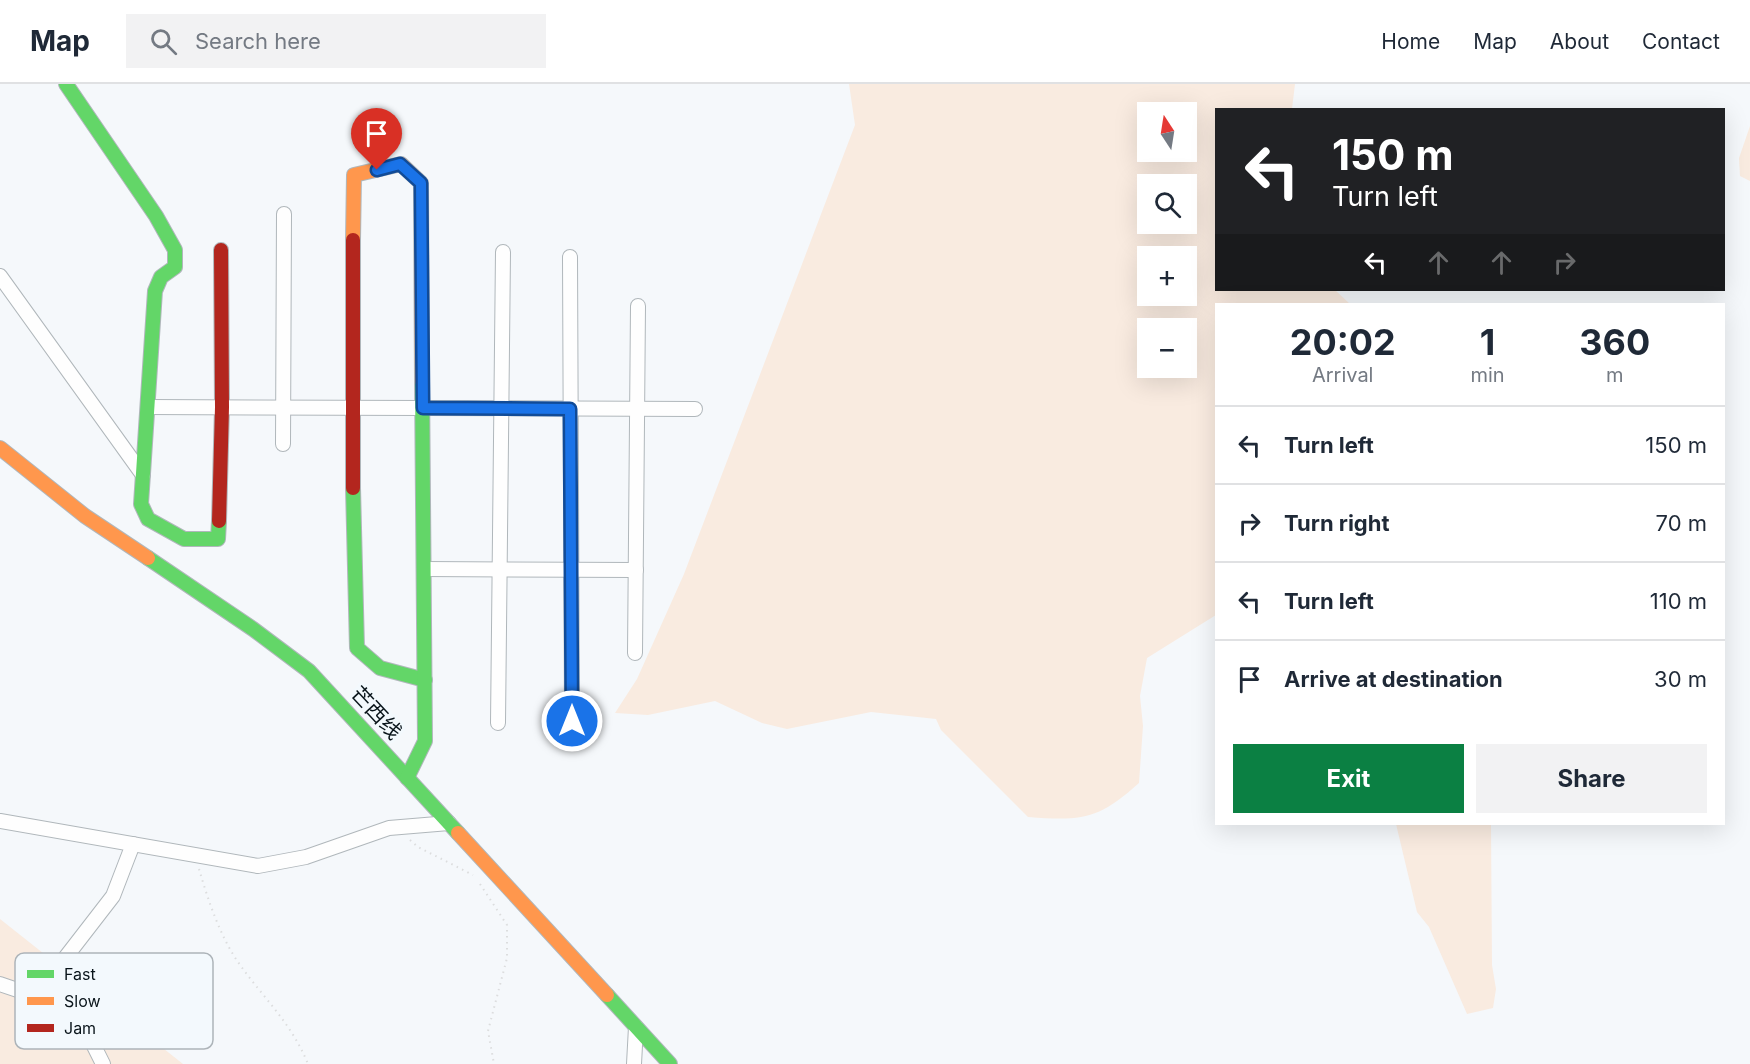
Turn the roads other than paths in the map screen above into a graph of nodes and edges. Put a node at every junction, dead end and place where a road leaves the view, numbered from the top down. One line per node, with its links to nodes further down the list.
1 (66, 84): 8 (street)
2 (284, 214): 10 (street)
3 (221, 250): 9 (street)
4 (503, 252): 13 (street)
5 (570, 257): 14 (street)
6 (0, 276): 19 (street)
7 (638, 306): 15 (street)
8 (148, 407): 9 (street); 19 (street)
9 (222, 407): 10 (street); 19 (street)
10 (283, 408): 11 (street); 17 (street)
11 (351, 408): 12 (street); 12 (street); 25 (street)
12 (423, 408): 13 (street); 20 (street)
13 (501, 409): 14 (street); 22 (street)
14 (570, 409): 15 (street); 21 (street)
15 (638, 409): 16 (street); 23 (street)
16 (695, 410)
17 (283, 444)
18 (0, 448): 28 (street, 芒西线)
19 (143, 475)
20 (424, 569): 22 (street); 25 (street)
21 (571, 569): 22 (street); 23 (street); 26 (street)
22 (500, 570): 27 (street)
23 (636, 570): 24 (street)
24 (635, 653)
25 (425, 680): 28 (street)
26 (572, 721)
27 (498, 723)
28 (406, 778): 30 (street, 芒西线)
29 (0, 821): 31 (street)
30 (448, 823): 31 (street); 35 (street, 芒西线)
31 (133, 844): 32 (street)
32 (69, 953)
33 (0, 984): 34 (street)
34 (15, 989)
35 (636, 1027): 38 (street); 39 (street, 芒西线)
36 (96, 1049): 37 (street)
37 (103, 1064)
38 (634, 1064)
39 (670, 1064)

